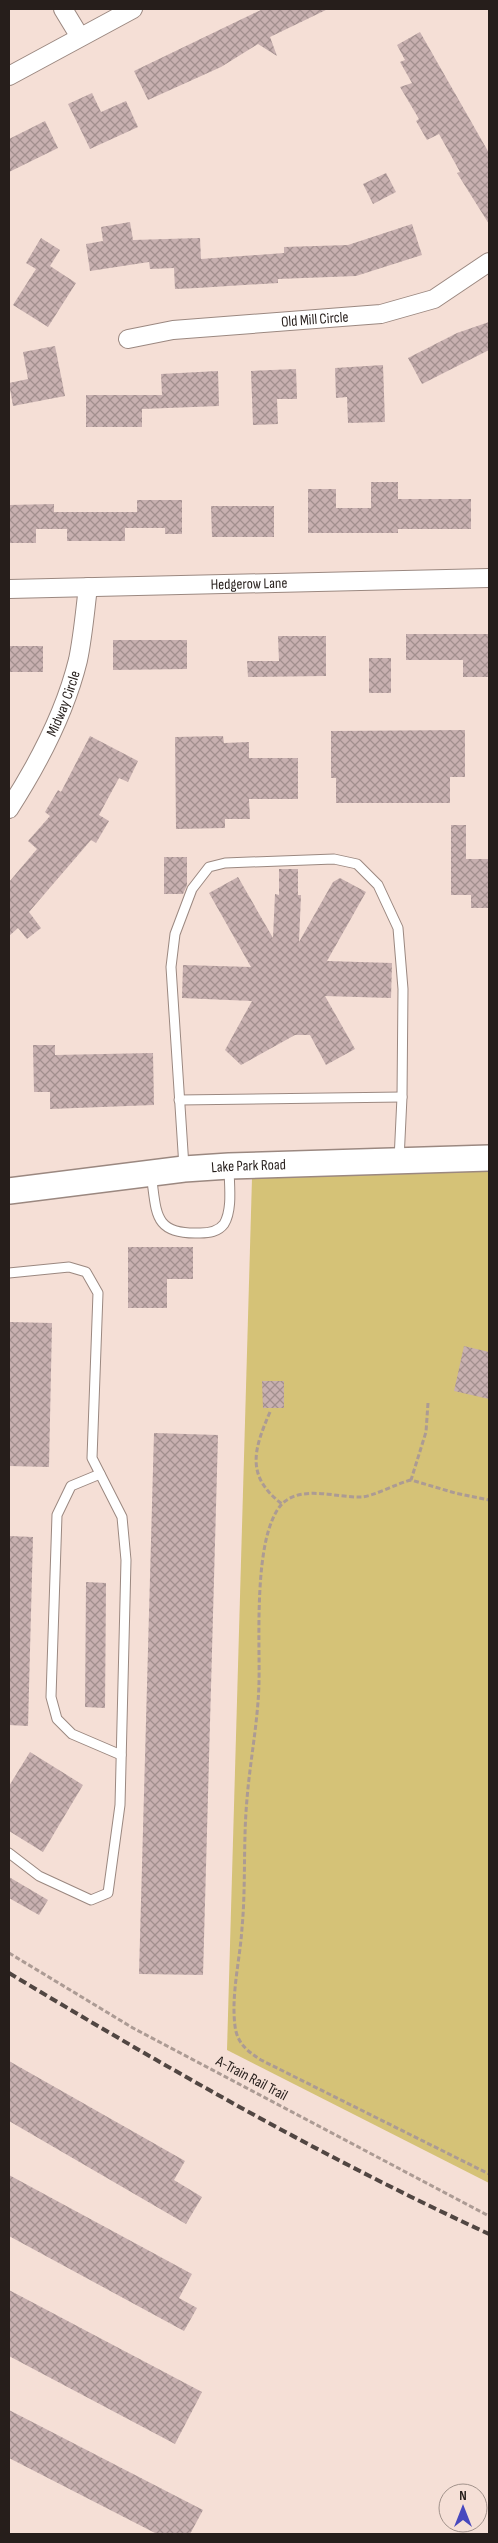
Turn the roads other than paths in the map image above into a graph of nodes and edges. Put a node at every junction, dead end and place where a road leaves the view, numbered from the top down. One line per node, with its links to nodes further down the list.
1 (63, 9): 3 (street)
2 (133, 9): 3 (street)
3 (80, 37): 4 (street)
4 (9, 76)
5 (489, 262): 6 (street, Old Mill Circle)
6 (128, 339)
7 (489, 578): 8 (street, Hedgerow Lane)
8 (88, 587): 9 (street, Hedgerow Lane); 10 (street, Midway Circle)
9 (9, 589)
10 (9, 810)
11 (402, 1097): 12 (lane); 12 (lane); 14 (lane)
12 (179, 1100): 16 (lane)
13 (489, 1158): 14 (main road, Lake Park Road)
14 (399, 1160): 15 (main road, Lake Park Road)
15 (229, 1166): 16 (main road, Lake Park Road); 17 (lane)
16 (184, 1169): 17 (main road, Lake Park Road)
17 (151, 1173): 18 (main road, Lake Park Road)
18 (9, 1191)
19 (9, 1273): 20 (lane)
20 (100, 1474): 21 (lane); 21 (lane)
21 (121, 1755): 22 (lane)
22 (9, 1853)

